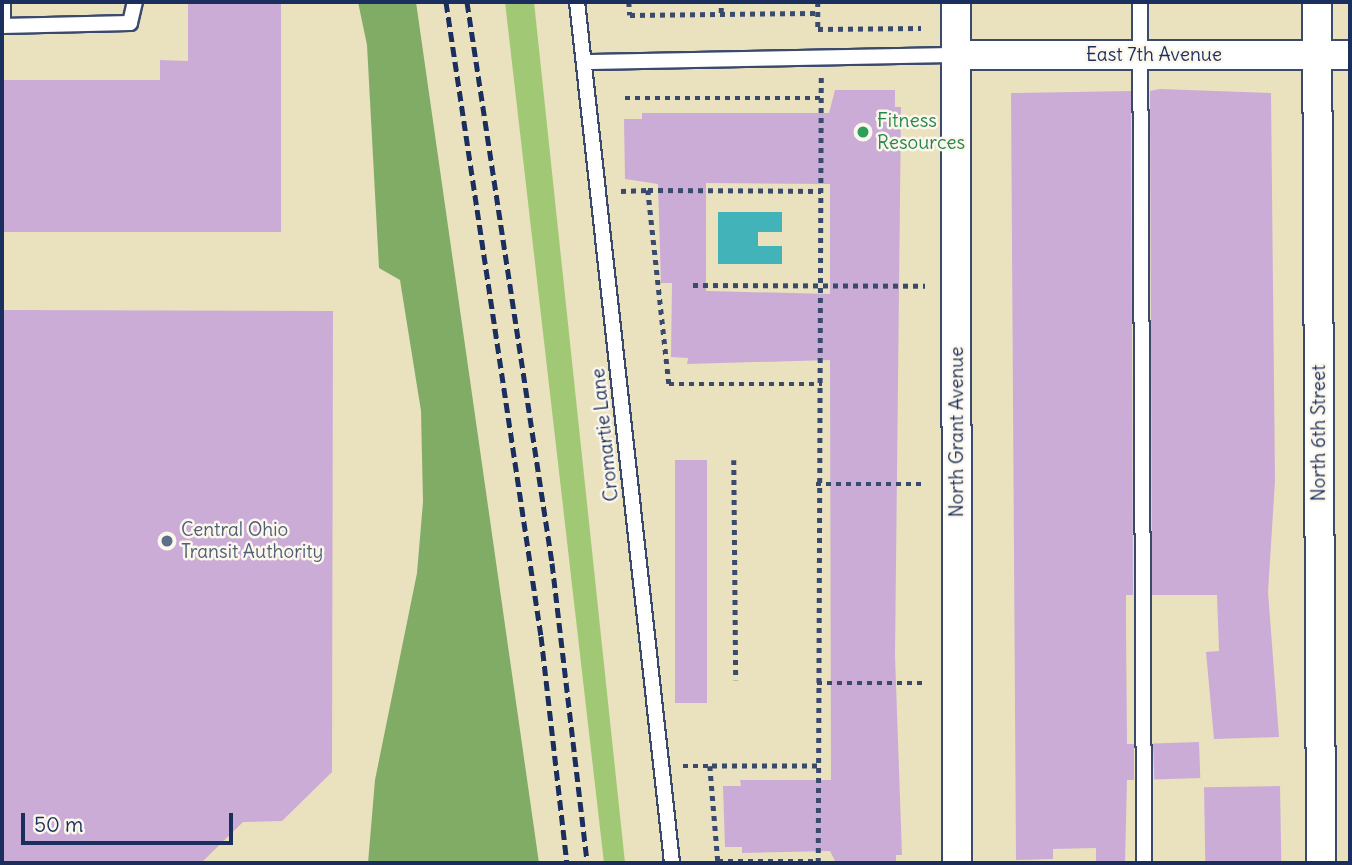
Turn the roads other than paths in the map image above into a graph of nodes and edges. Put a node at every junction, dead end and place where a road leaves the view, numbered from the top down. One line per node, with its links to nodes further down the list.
1 (3, 2): 7 (lane)
2 (135, 2): 7 (lane)
3 (577, 2): 12 (lane, Cromartie Lane)
4 (956, 2): 8 (street, North Grant Avenue)
5 (1140, 2): 9 (lane)
6 (1317, 2): 10 (street, North 6th Street)
7 (2, 26)
8 (957, 55): 9 (street, East 7th Avenue); 12 (lane); 14 (street, North Grant Avenue)
9 (1141, 55): 10 (street, East 7th Avenue); 15 (lane)
10 (1318, 55): 11 (street, East 7th Avenue); 16 (street, North 6th Street)
11 (1350, 55)
12 (584, 61): 13 (lane, Cromartie Lane)
13 (672, 863)
14 (957, 863)
15 (1144, 863)
16 (1321, 863)

